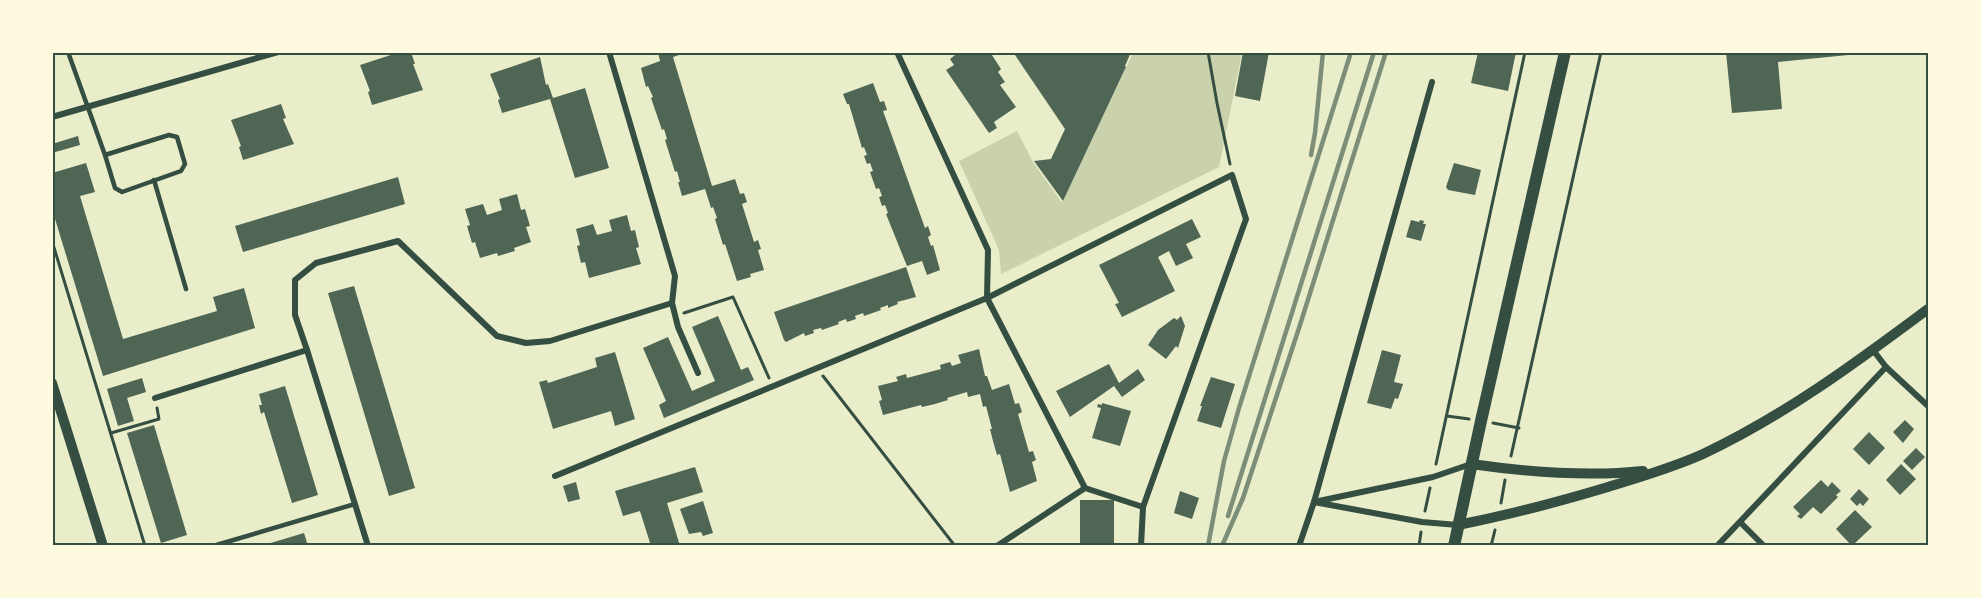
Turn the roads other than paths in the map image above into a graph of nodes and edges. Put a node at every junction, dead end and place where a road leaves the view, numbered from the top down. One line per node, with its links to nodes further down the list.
1 (68, 52): 7 (lane)
2 (278, 52): 7 (street)
3 (609, 52): 13 (street)
4 (897, 52): 12 (street)
5 (1565, 52): 22 (main road)
6 (1432, 82): 26 (street)
7 (89, 108): 8 (street); 9 (lane)
8 (52, 117)
9 (105, 155): 10 (lane); 10 (lane)
10 (154, 180): 11 (lane)
11 (186, 289)
12 (987, 298): 24 (street); 25 (street); 28 (street)
13 (672, 303): 15 (street); 18 (street)
14 (1929, 309): 16 (street)
15 (307, 350): 20 (street); 27 (street)
16 (1873, 350): 17 (street); 23 (street)
17 (1886, 368): 21 (street); 29 (street)
18 (698, 373)
19 (52, 383): 31 (street)
20 (155, 398)
21 (1929, 406)
22 (1471, 464): 23 (street); 26 (street); 30 (main road)
23 (1670, 468): 30 (street)
24 (555, 476)
25 (1085, 488): 28 (street); 34 (street)
26 (1314, 502): 30 (street); 36 (street)
27 (355, 504): 32 (lane); 33 (street)
28 (1143, 507): 35 (street)
29 (1740, 522): 38 (street); 39 (street)
30 (1458, 525): 37 (main road)
31 (103, 546)
32 (213, 546)
33 (368, 546)
34 (997, 546)
35 (1141, 546)
36 (1299, 546)
37 (1455, 546)
38 (1717, 546)
39 (1764, 546)

